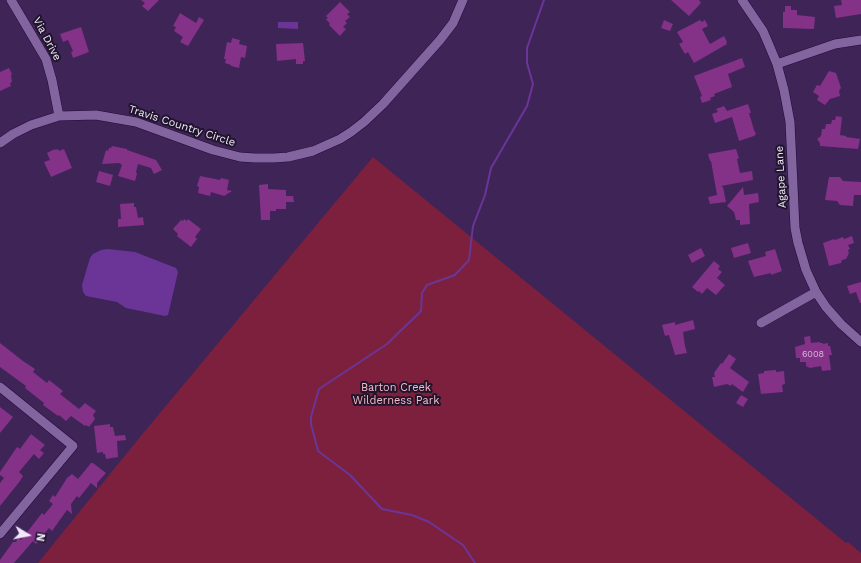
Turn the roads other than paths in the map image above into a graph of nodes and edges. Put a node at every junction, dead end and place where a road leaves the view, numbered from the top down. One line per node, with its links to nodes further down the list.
1 (11, 0): 6 (street, Via Drive)
2 (463, 0): 6 (street, Travis Country Circle)
3 (742, 0): 5 (street, Agape Lane)
4 (861, 40): 5 (street)
5 (777, 64): 8 (street, Agape Lane)
6 (59, 116): 7 (street, Travis Country Circle)
7 (0, 143)
8 (816, 292): 9 (street); 10 (street, Agape Lane)
9 (761, 324)
10 (861, 342)
11 (0, 387): 12 (street)
12 (0, 534)

